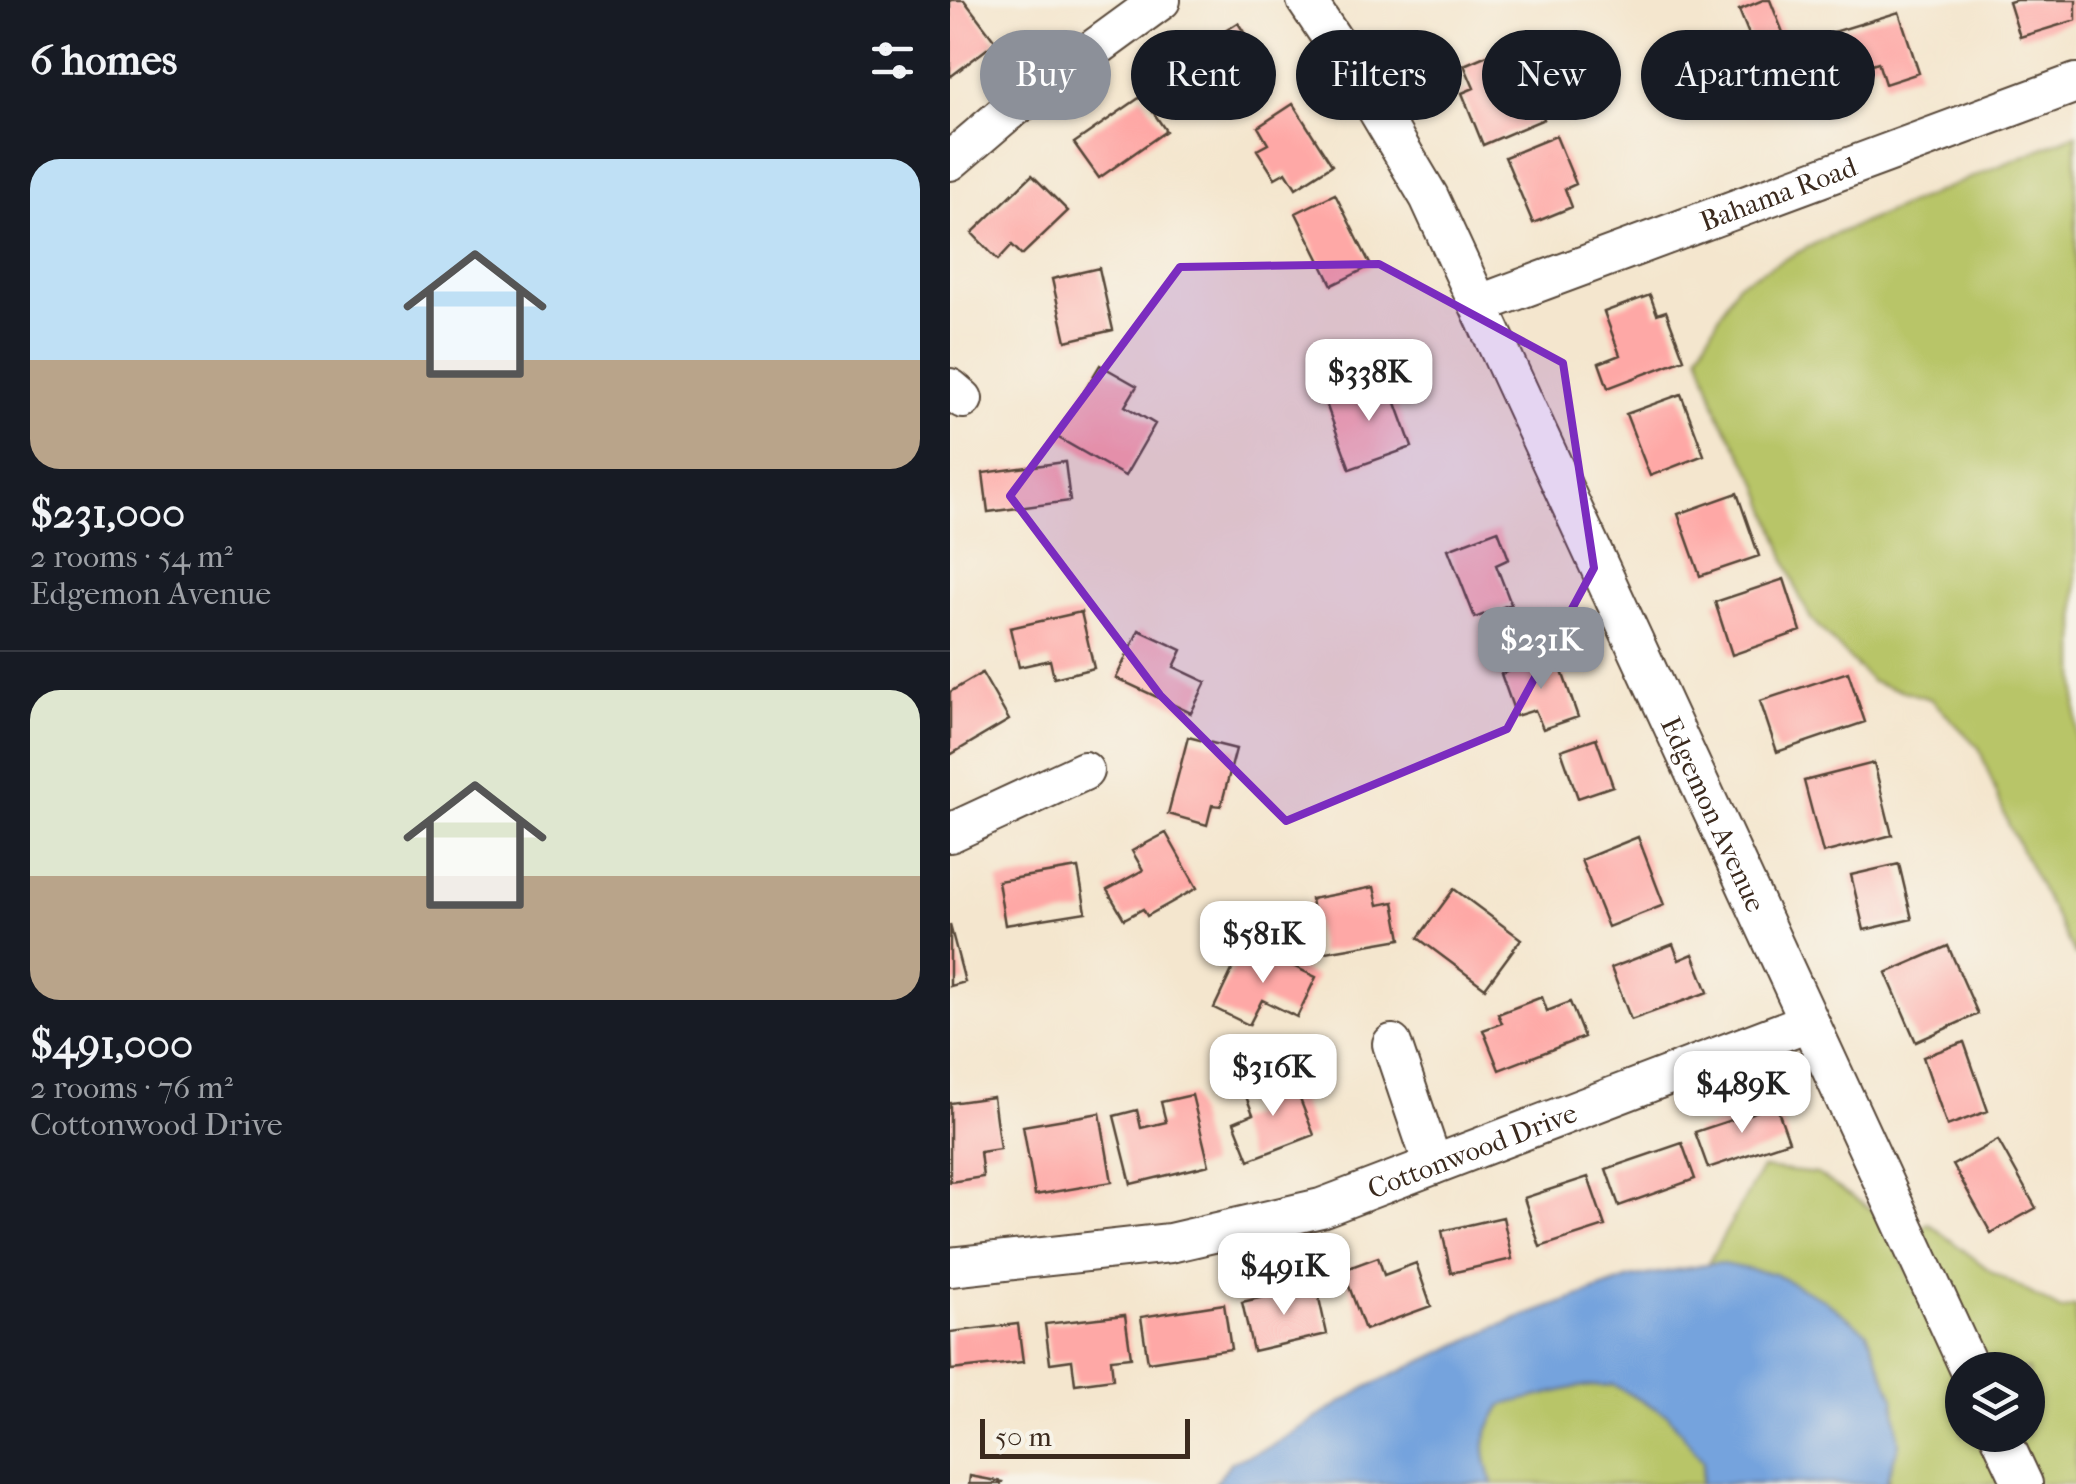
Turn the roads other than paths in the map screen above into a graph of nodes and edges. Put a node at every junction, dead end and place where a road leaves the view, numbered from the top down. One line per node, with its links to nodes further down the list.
1 (1161, 0): 4 (street)
2 (1306, 0): 5 (street, Edgemon Avenue)
3 (2076, 83): 5 (street, Bahama Road)
4 (950, 161)
5 (1480, 304): 8 (street, Edgemon Avenue)
6 (1084, 772): 7 (street)
7 (950, 833)
8 (1808, 1022): 10 (street, Cottonwood Drive); 12 (street, Edgemon Avenue)
9 (1392, 1044): 10 (street)
10 (1433, 1166): 11 (street, Cottonwood Drive)
11 (950, 1267)
12 (1962, 1352)
13 (2008, 1452): 14 (street)
14 (2023, 1484)

